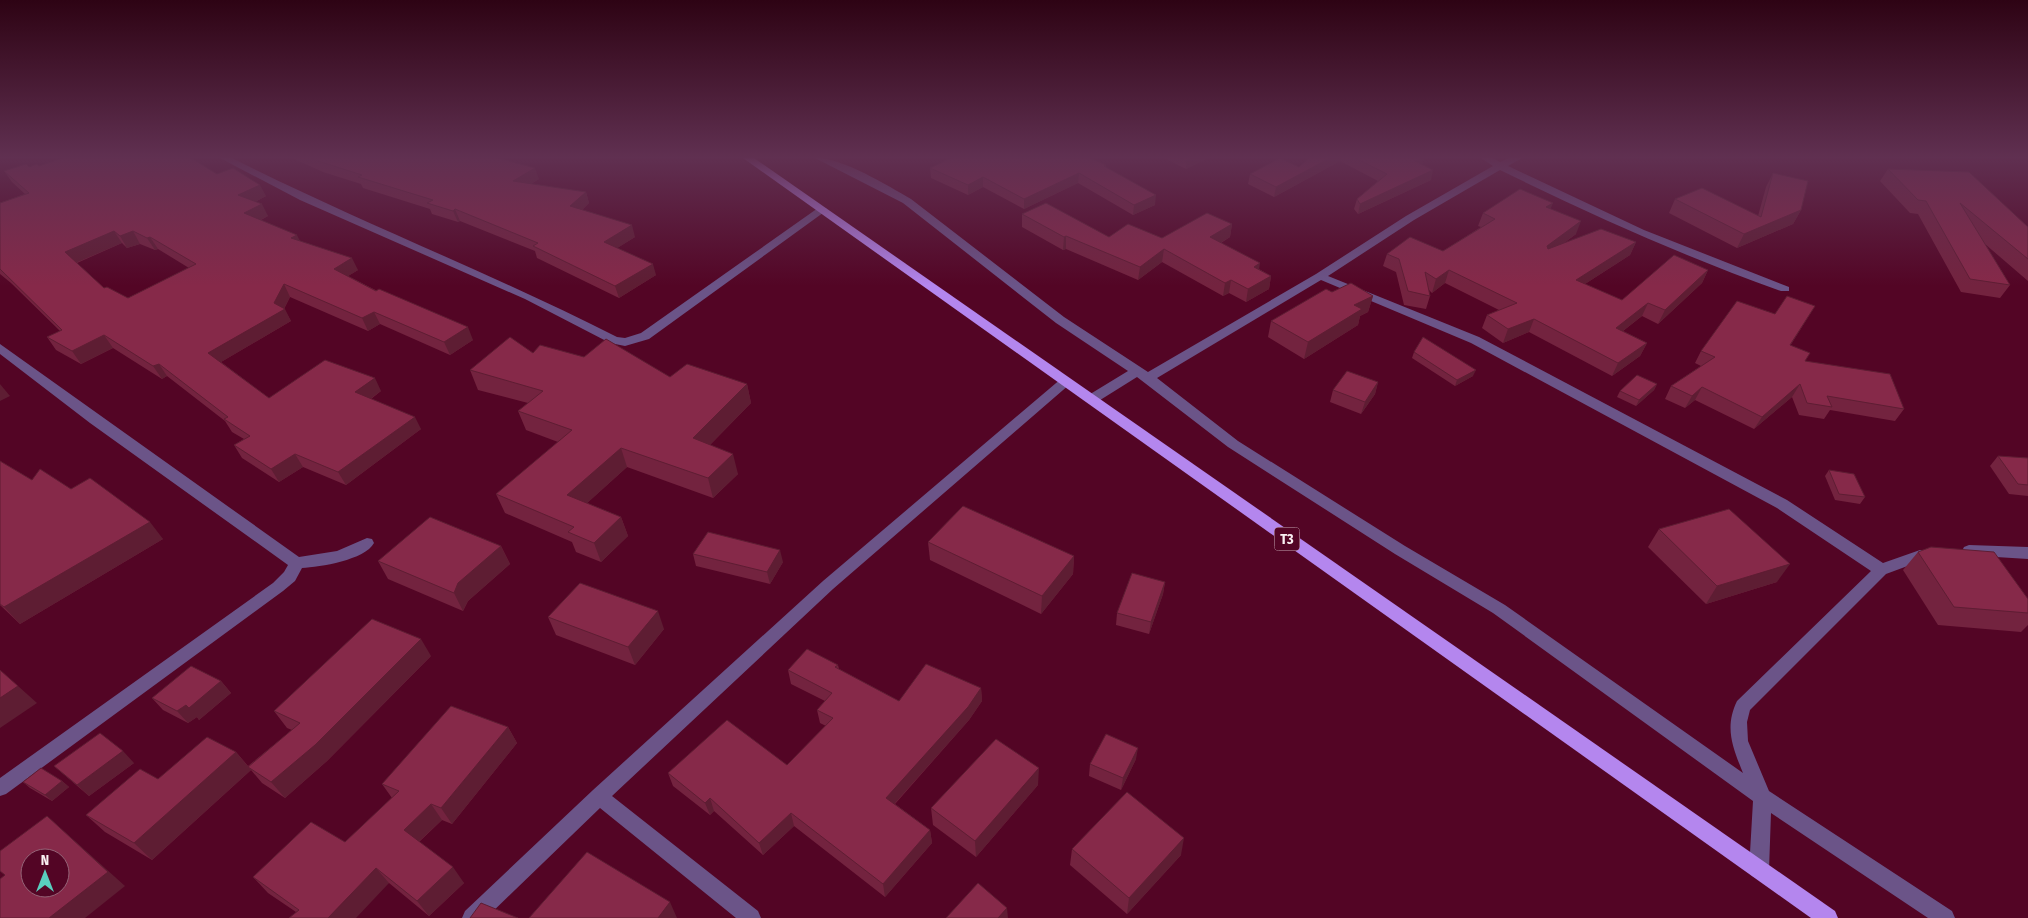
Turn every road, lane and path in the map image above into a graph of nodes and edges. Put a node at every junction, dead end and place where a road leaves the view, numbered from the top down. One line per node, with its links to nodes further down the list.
1 (310, 201): 6 (street)
2 (809, 201): 6 (highway, T3)
3 (907, 201): 10 (street)
4 (1440, 201): 7 (street)
5 (1570, 201): 8 (street)
6 (822, 210): 11 (highway, T3)
7 (1320, 276): 10 (street); 16 (street)
8 (1785, 289)
9 (0, 348): 15 (street)
10 (1142, 374): 12 (street); 19 (street)
11 (1066, 380): 12 (highway, T3); 18 (street)
12 (1092, 399): 20 (highway, T3)
13 (367, 543): 15 (street)
14 (2028, 553): 16 (street)
15 (296, 563): 17 (street)
16 (1881, 570): 19 (street)
17 (0, 788)
18 (599, 796): 21 (street); 22 (street)
19 (1762, 797): 20 (street); 24 (street)
20 (1759, 870): 23 (highway, T3)
21 (472, 918)
22 (751, 918)
23 (1828, 918)
24 (1945, 918)

